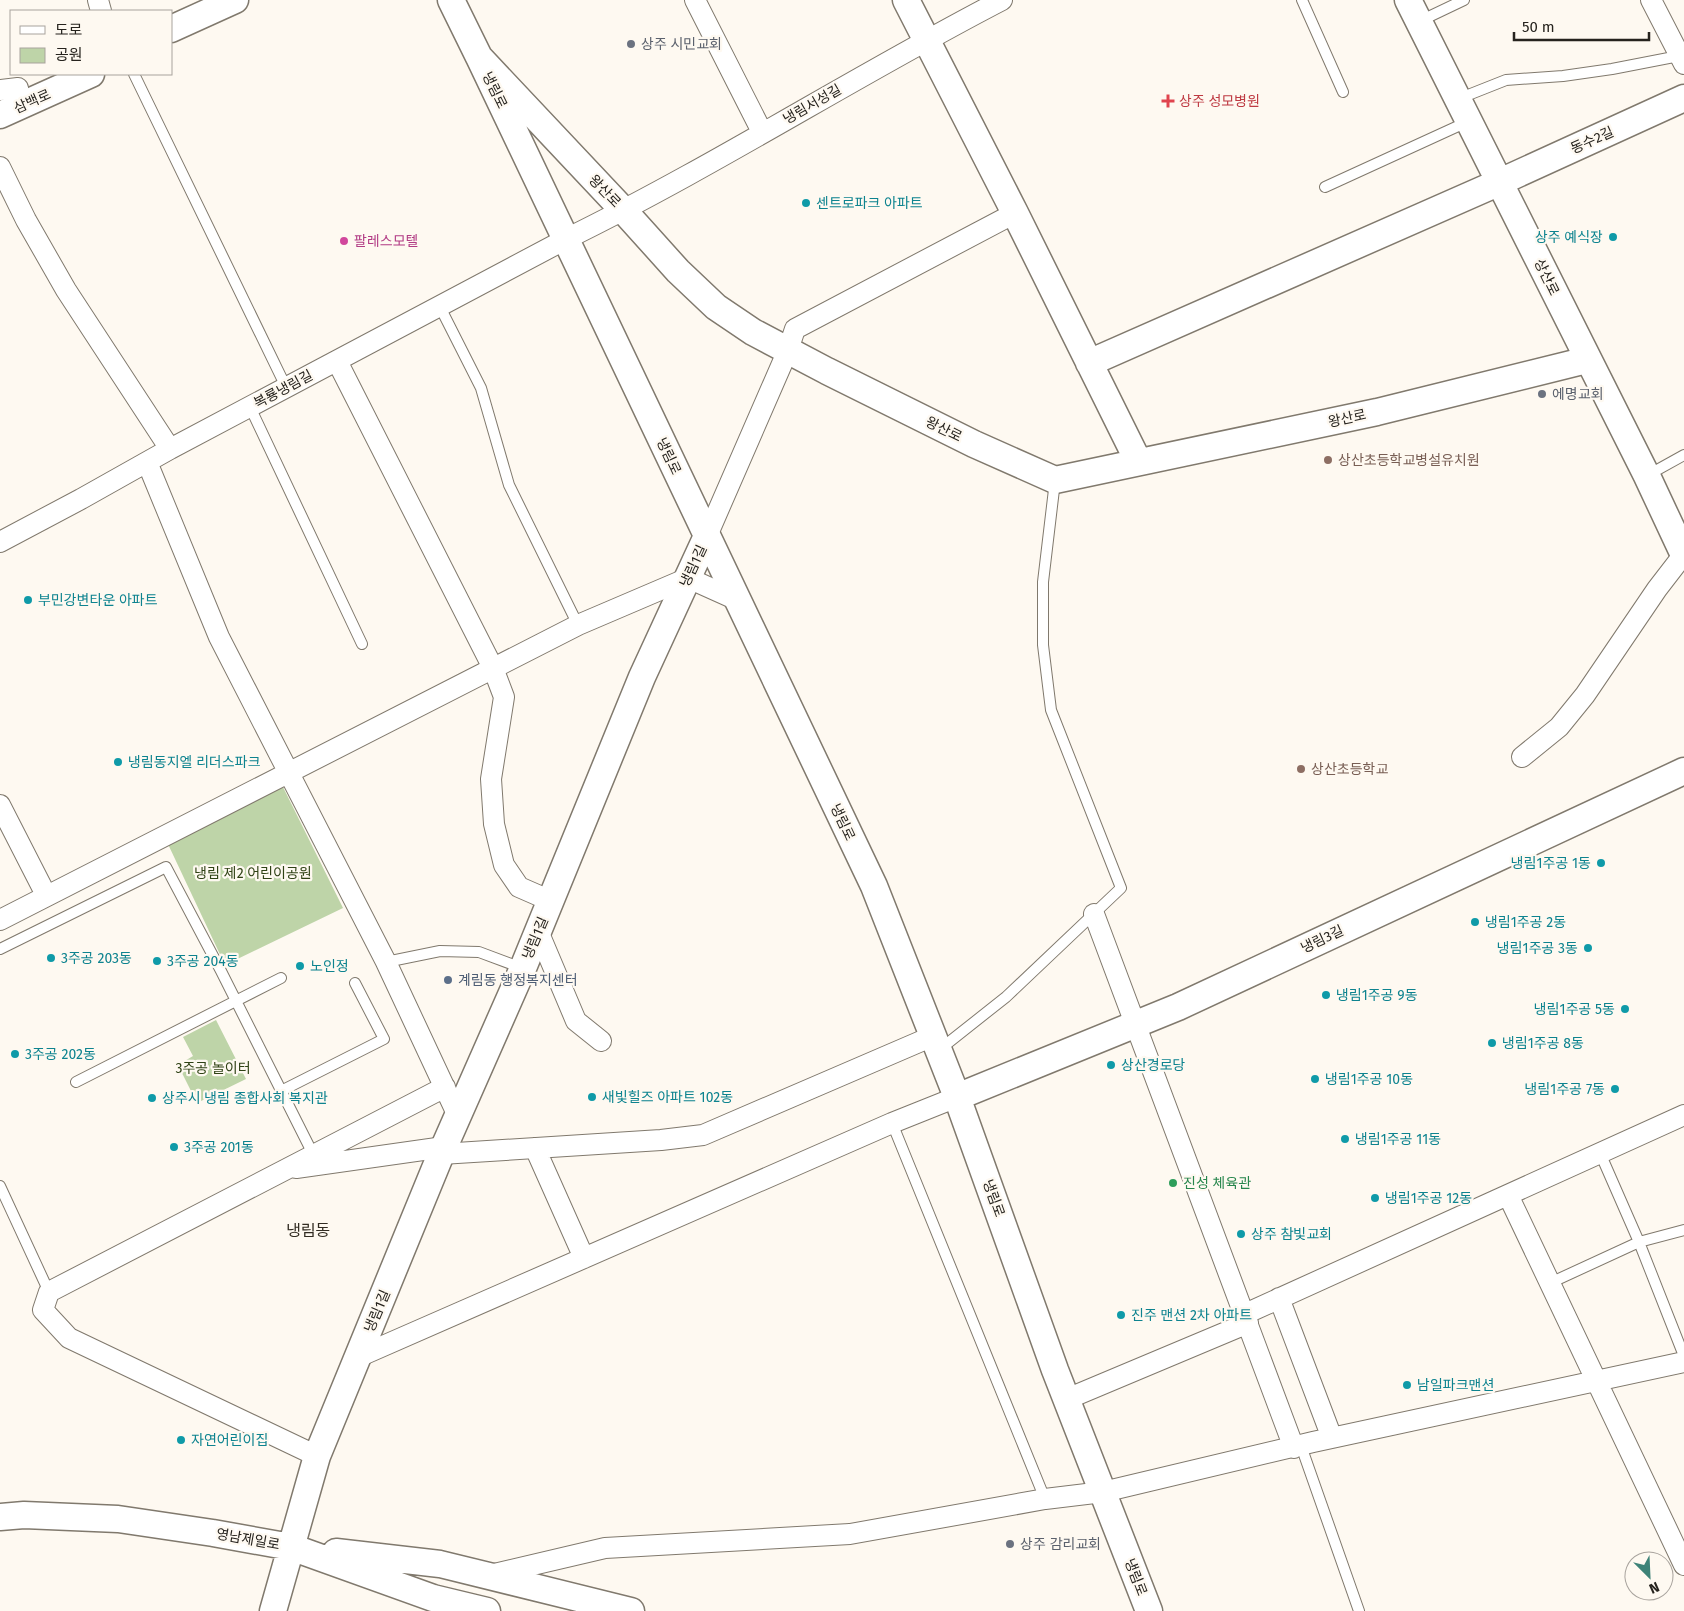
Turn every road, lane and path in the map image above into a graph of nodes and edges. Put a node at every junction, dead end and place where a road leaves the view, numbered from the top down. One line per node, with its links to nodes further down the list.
1 (235, 0): 10 (street)
2 (450, 0): 12 (street, 왕산로)
3 (695, 0): 23 (street)
4 (906, 0): 11 (street)
5 (1002, 0): 11 (street, 냉림서성길)
6 (1302, 0): 18 (lane)
7 (1464, 0): 9 (lane)
8 (1651, 0): 13 (street)
9 (1414, 11): 21 (street, 상산로)
10 (172, 29)
11 (926, 40): 23 (street, 냉림서성길); 29 (street)
12 (479, 57): 19 (street, 왕산로); 24 (street, 냉림로)
13 (1682, 60): 21 (lane)
14 (47, 75): 17 (street)
15 (89, 75): 22 (street, 삼백로)
16 (134, 75): 36 (lane)
17 (6, 91)
18 (1343, 92)
19 (514, 95): 24 (street); 28 (street, 왕산로)
20 (1684, 98): 26 (street, 동수2길)
21 (1464, 110): 26 (street, 상산로); 27 (lane)
22 (0, 115)
23 (762, 132): 28 (street, 냉림서성길)
24 (526, 154): 30 (street, 냉림로)
25 (0, 167): 38 (street)
26 (1500, 182): 33 (street, 상산로); 35 (street, 동수2길)
27 (1325, 187)
28 (624, 211): 30 (street, 냉림서성길); 32 (street, 왕산로)
29 (1014, 213): 32 (street); 35 (street)
30 (566, 239): 31 (street, 복룡냉림길); 44 (street, 냉림로)
31 (440, 307): 34 (street, 복룡냉림길); 49 (lane)
32 (792, 339): 43 (street, 왕산로); 44 (street, 냉림1길)
33 (1587, 360): 41 (street, 왕산로); 42 (street, 상산로)
34 (336, 361): 36 (street, 복룡냉림길); 51 (street)
35 (1089, 363): 41 (street)
36 (286, 387): 37 (street, 복룡냉림길)
37 (250, 407): 38 (street, 복룡냉림길); 50 (lane)
38 (170, 449): 40 (street, 복룡냉림길)
39 (1684, 454): 42 (lane)
40 (147, 462): 45 (street, 복룡냉림길); 54 (street)
41 (1138, 462): 43 (street, 왕산로)
42 (1647, 476): 46 (street, 상산로)
43 (1055, 480): 58 (lane)
44 (707, 536): 47 (street, 냉림1길); 48 (street, 냉림로)
45 (0, 542)
46 (1684, 555): 52 (street)
47 (688, 578): 48 (street); 49 (street); 57 (street, 냉림1길)
48 (737, 600): 69 (street, 냉림로)
49 (578, 625): 51 (street)
50 (362, 644)
51 (493, 668): 54 (street); 57 (street)
52 (1522, 758)
53 (1684, 770): 67 (street, 냉림3길)
54 (289, 772): 56 (street); 62 (street)
55 (0, 805): 56 (street)
56 (46, 895): 59 (street)
57 (551, 901): 60 (street, 냉림1길)
58 (1094, 914): 67 (street); 69 (lane)
59 (0, 920)
60 (538, 931): 63 (street, 냉림1길); 68 (street)
61 (0, 949): 66 (lane)
62 (386, 962): 63 (lane); 71 (street)
63 (523, 968): 75 (street, 냉림1길)
64 (281, 978): 66 (lane)
65 (355, 983): 72 (lane)
66 (236, 1002): 70 (lane); 72 (lane)
67 (1136, 1024): 73 (street, 냉림3길); 90 (street)
68 (601, 1041)
69 (936, 1043): 73 (street, 냉림로); 77 (street)
70 (76, 1082)
71 (445, 1087): 75 (street); 80 (street)
72 (281, 1091): 80 (lane)
73 (957, 1097): 76 (street); 95 (street, 냉림로)
74 (1684, 1115): 79 (street)
75 (458, 1116): 78 (street, 냉림1길)
76 (892, 1123): 86 (street); 100 (lane)
77 (535, 1148): 78 (street); 86 (street)
78 (443, 1151): 81 (street); 92 (street, 냉림1길)
79 (1600, 1153): 83 (street); 85 (lane)
80 (312, 1154): 81 (street)
81 (284, 1170): 88 (street)
82 (0, 1186): 88 (lane)
83 (1508, 1195): 87 (street); 89 (street)
84 (1684, 1230): 85 (lane)
85 (1639, 1242): 87 (lane); 91 (lane)
86 (584, 1258): 92 (street)
87 (1550, 1283): 94 (street)
88 (49, 1292): 98 (street)
89 (1279, 1298): 90 (street); 96 (street)
90 (1246, 1319): 95 (street); 97 (street)
91 (1684, 1356)
92 (358, 1357): 98 (street, 냉림1길)
93 (1684, 1362): 94 (street)
94 (1596, 1381): 96 (street); 103 (street)
95 (1067, 1399): 99 (street, 냉림로)
96 (1332, 1438): 97 (street)
97 (1298, 1447): 99 (street); 109 (lane)
98 (317, 1456): 102 (street, 냉림1길)
99 (1104, 1492): 100 (street); 108 (street, 냉림로)
100 (1045, 1499): 104 (street)
101 (0, 1517): 102 (street, 영남제일로)
102 (291, 1547): 104 (street); 105 (street, 냉림1길); 106 (street, 영남제일로)
103 (1684, 1565)
104 (486, 1576): 107 (street)
105 (273, 1611)
106 (487, 1611)
107 (631, 1611)
108 (1149, 1611)
109 (1360, 1611)

